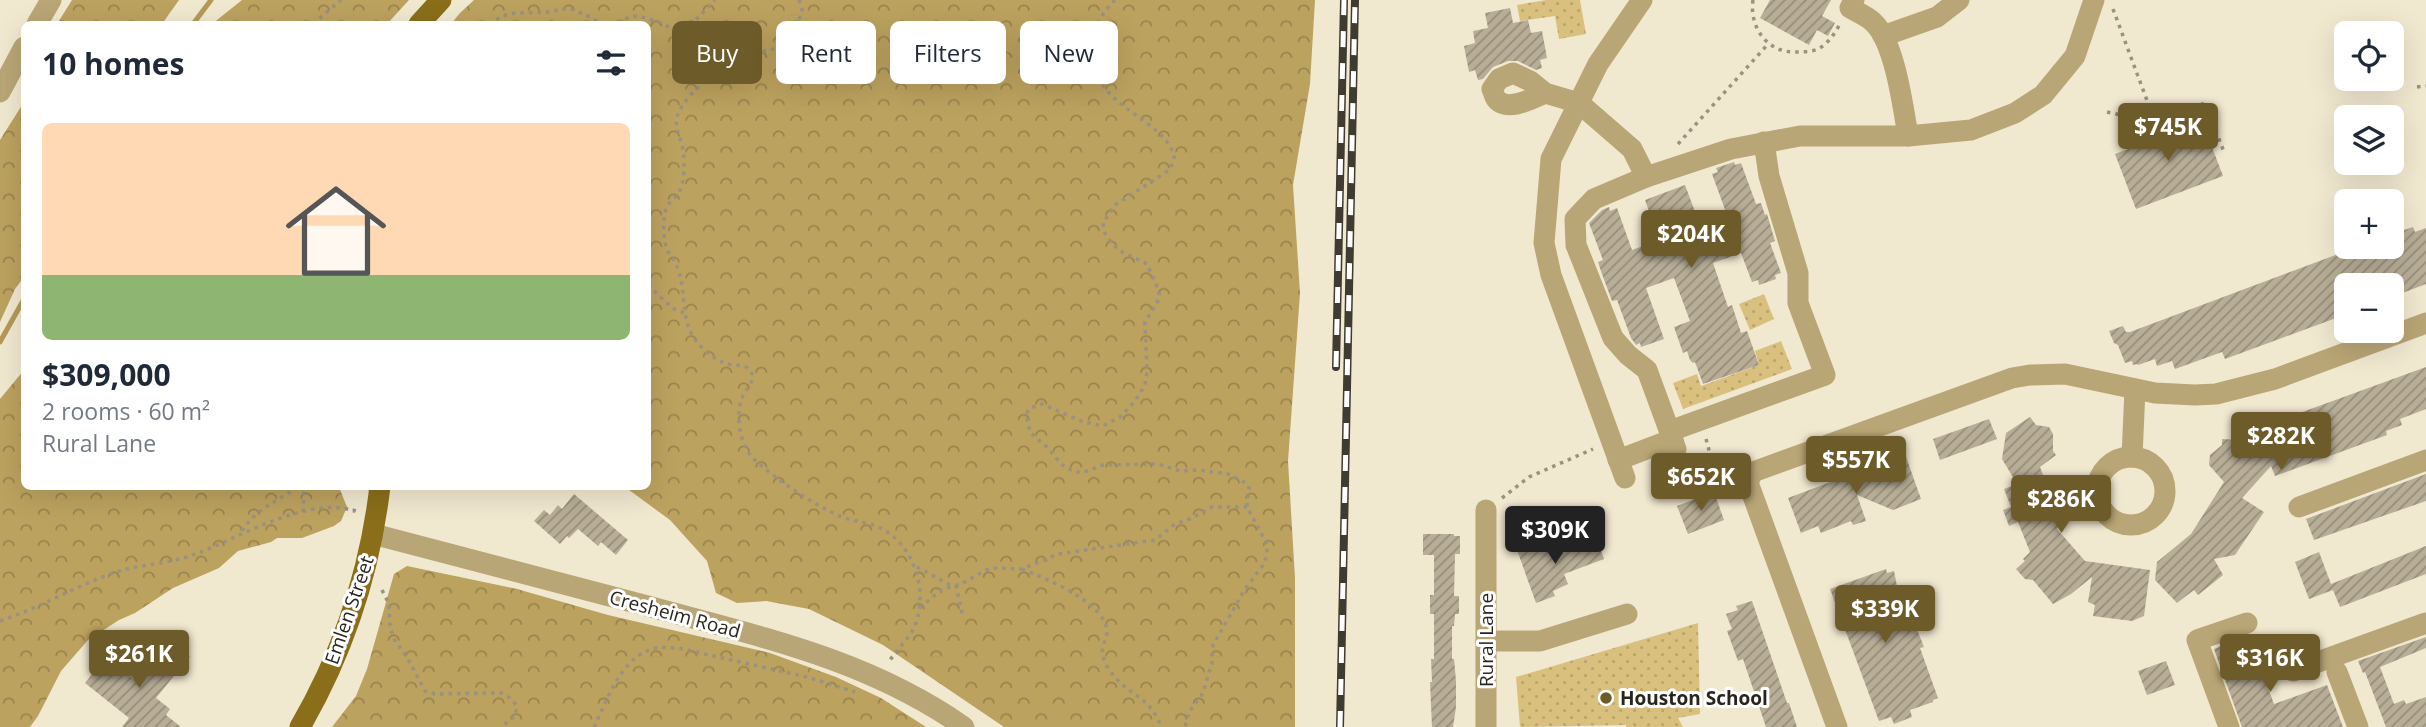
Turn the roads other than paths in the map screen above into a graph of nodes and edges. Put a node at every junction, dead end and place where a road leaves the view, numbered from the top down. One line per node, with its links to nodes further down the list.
1 (51, 0): 7 (street)
2 (441, 0): 8 (main road)
3 (1642, 0): 13 (street)
4 (1959, 0): 9 (street)
5 (2094, 0): 14 (street)
6 (1852, 4): 9 (street)
7 (39, 21)
8 (422, 21)
9 (1883, 36): 14 (street)
10 (21, 53): 11 (street)
11 (0, 92)
12 (1545, 93): 13 (street)
13 (1579, 103): 16 (street); 19 (street)
14 (1908, 136): 15 (street)
15 (1764, 142): 16 (street); 19 (street)
16 (1653, 175): 19 (street)
17 (2426, 323): 18 (street)
18 (2135, 389): 20 (street); 35 (street)
19 (1673, 440)
20 (2132, 457)
21 (2426, 460): 23 (street)
22 (379, 490): 25 (main road, Emlen Street)
23 (2299, 507)
24 (1486, 510): 29 (street, Rural Lane)
25 (373, 534): 32 (main road, Emlen Street); 33 (street, Cresheim Road)
26 (1627, 614): 29 (street)
27 (2247, 623): 36 (street)
28 (2426, 623): 30 (street)
29 (1486, 641): 34 (street, Rural Lane)
30 (2293, 671)
31 (2337, 672): 37 (street)
32 (300, 727)
33 (964, 727)
34 (1486, 727)
35 (1837, 727)
36 (2229, 727)
37 (2358, 727)

